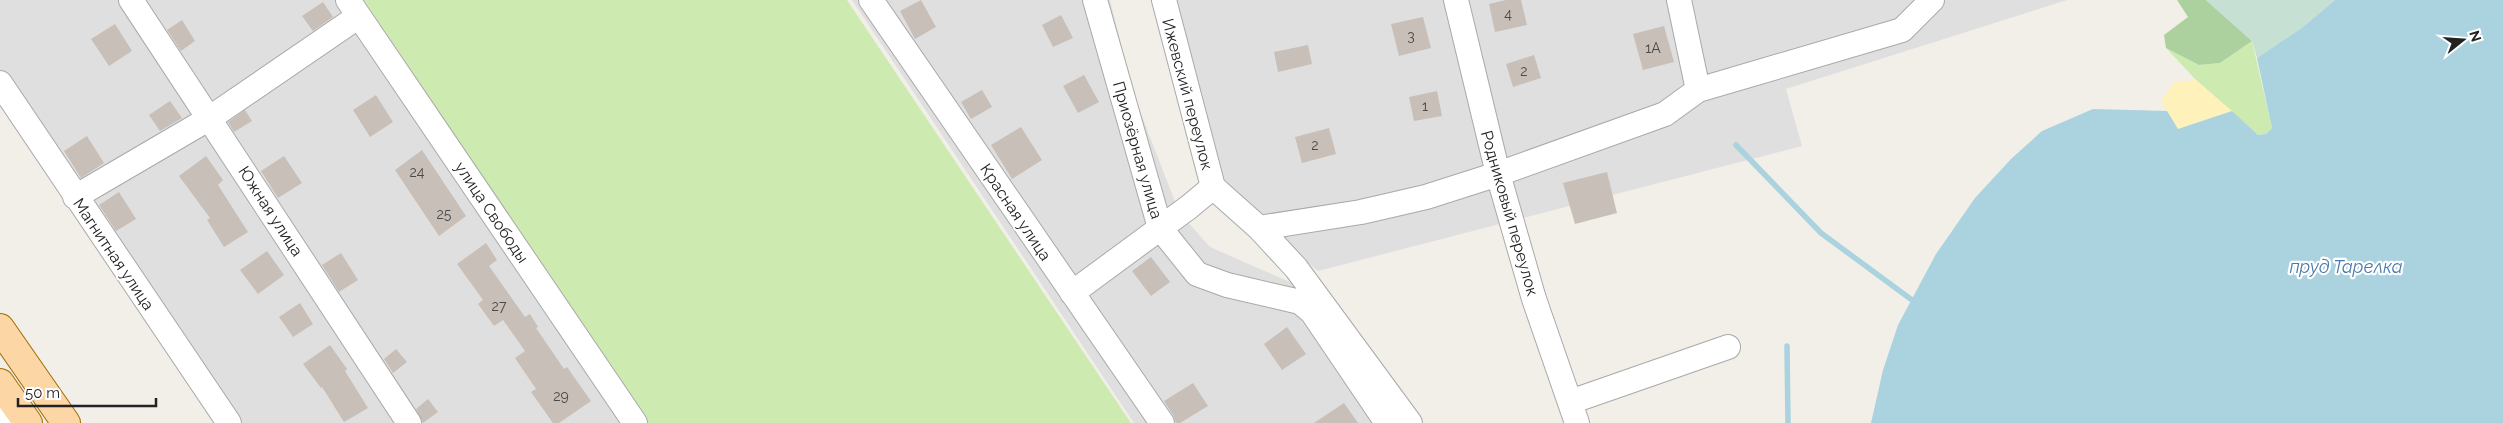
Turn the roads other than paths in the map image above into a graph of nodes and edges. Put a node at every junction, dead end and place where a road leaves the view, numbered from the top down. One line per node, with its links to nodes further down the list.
1 (131, 0): 11 (street, Южная улица)
2 (871, 0): 17 (street, Красная улица)
3 (1094, 0): 15 (street, Приозёрная улица)
4 (1164, 0): 13 (street, Ижевский переулок)
5 (1456, 0): 12 (street, Родниковый переулок)
6 (1679, 0): 10 (street)
7 (1932, 0): 10 (street)
8 (354, 8): 11 (street); 26 (street, улица Свободы)
9 (0, 83): 14 (street, Магнитная улица)
10 (1698, 90): 12 (street)
11 (210, 118): 14 (street); 25 (street, Южная улица)
12 (1498, 174): 16 (street); 21 (street, Родниковый переулок)
13 (1213, 187): 15 (street); 16 (street)
14 (75, 197): 24 (street, Магнитная улица)
15 (1160, 228): 17 (street); 28 (street, Приозёрная улица)
16 (1259, 228): 29 (street)
17 (1072, 293): 27 (street, Красная улица)
18 (0, 328): 23 (main road)
19 (1728, 347): 21 (street)
20 (0, 384): 22 (main road)
21 (1574, 413)
22 (15, 417)
23 (66, 423)
24 (229, 423)
25 (409, 423)
26 (635, 423)
27 (1162, 423)
28 (1387, 423)
29 (1410, 423)

